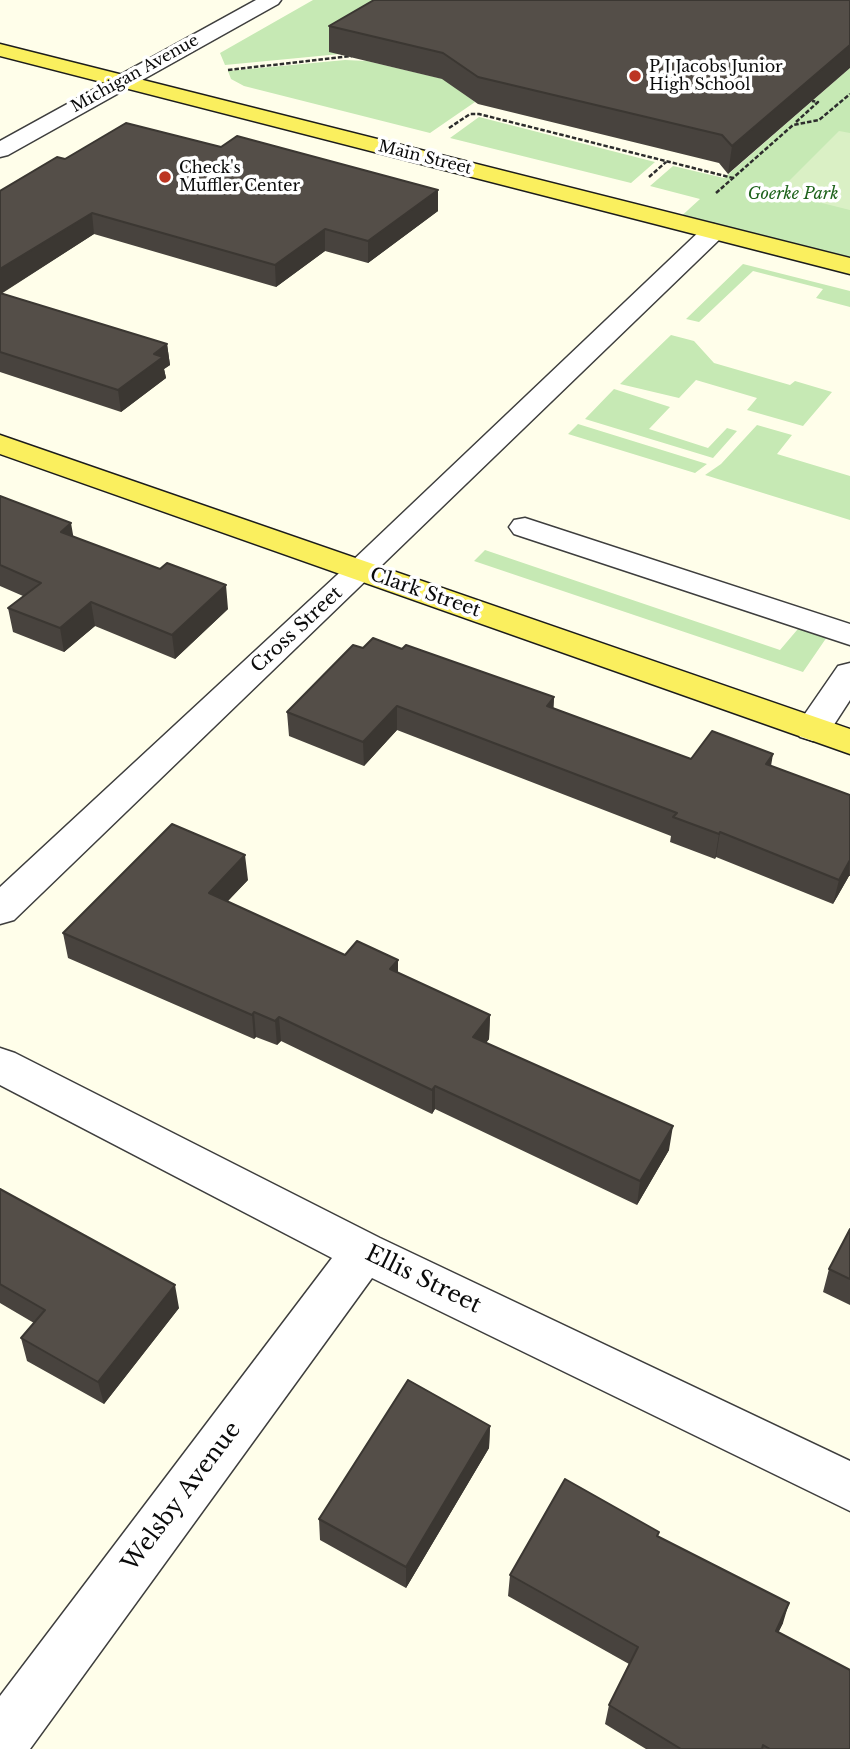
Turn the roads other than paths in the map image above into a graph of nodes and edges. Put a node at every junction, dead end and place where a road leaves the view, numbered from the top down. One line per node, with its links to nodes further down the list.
1 (271, 0): 3 (street, Michigan Avenue)
2 (0, 50): 3 (main road, Main Street)
3 (122, 81): 4 (street, Michigan Avenue); 5 (main road, Main Street)
4 (0, 150)
5 (713, 232): 6 (main road, Main Street); 9 (street, Cross Street)
6 (850, 266)
7 (0, 444): 9 (main road, Clark Street)
8 (525, 527): 10 (street)
9 (361, 570): 12 (main road, Clark Street); 14 (street, Cross Street)
10 (850, 635)
11 (850, 674): 12 (street)
12 (813, 729): 13 (main road, Clark Street)
13 (850, 742)
14 (0, 910)
15 (0, 1065): 16 (street, Ellis Street)
16 (364, 1252): 17 (street, Ellis Street); 18 (street, Welsby Avenue)
17 (850, 1487)
18 (9, 1738)

